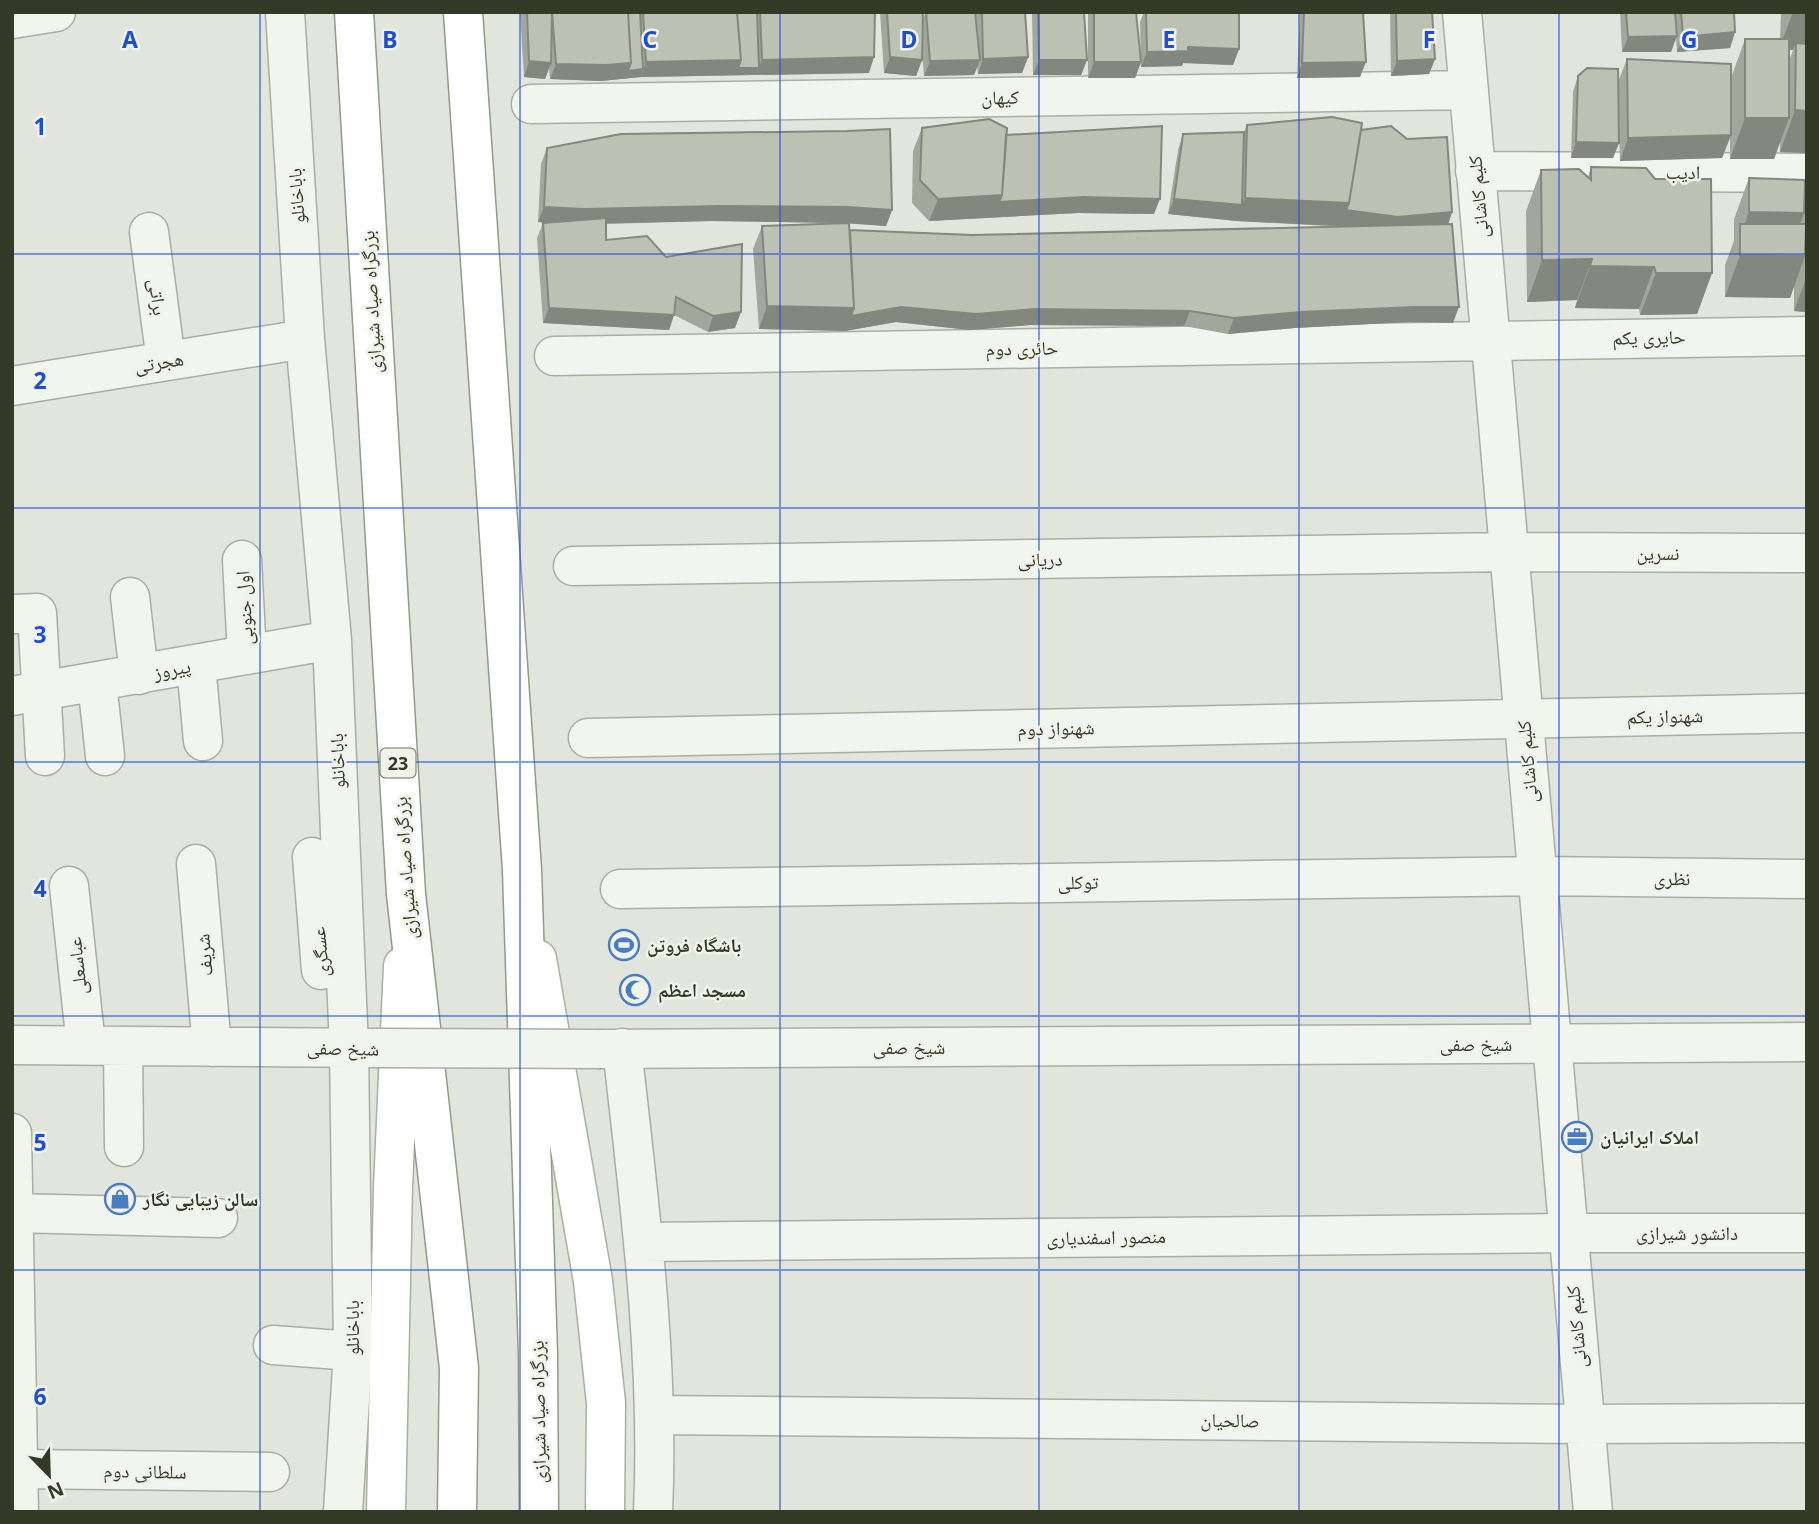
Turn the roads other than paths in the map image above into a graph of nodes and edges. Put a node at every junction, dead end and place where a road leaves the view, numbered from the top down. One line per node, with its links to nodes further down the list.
1 (56, 12): 6 (street)
2 (285, 12): 13 (street, باباخانلو)
3 (354, 12): 43 (main road, بزرگراه صیاد شیرازی / 23)
4 (463, 12): 38 (main road, بزرگراه صیاد شیرازی)
5 (1462, 12): 7 (street, کلیم کاشانی)
6 (12, 19)
7 (1469, 90): 8 (street, کیهان); 9 (street, کلیم کاشانی)
8 (531, 104)
9 (1475, 170): 10 (street, ادیب); 14 (street, کلیم کاشانی)
10 (1807, 173)
11 (149, 232): 16 (street, براتی)
12 (1807, 336): 14 (street, حایری یکم)
13 (305, 339): 16 (street, هجرتی); 24 (street, باباخانلو)
14 (1490, 339): 15 (street, حائری دوم); 18 (street, کلیم کاشانی)
15 (554, 356)
16 (166, 361): 17 (street, هجرتی)
17 (12, 386)
18 (1508, 552): 19 (street, نسرین); 21 (street, دریانی); 31 (street, کلیم کاشانی)
19 (1807, 553)
20 (242, 560): 25 (street, اول جنوبی)
21 (573, 566)
22 (130, 597): 27 (street)
23 (16, 614): 29 (street)
24 (332, 640): 25 (street, پیروز); 49 (street, باباخانلو)
25 (247, 655): 26 (street, پیروز)
26 (196, 665): 27 (street, پیروز); 33 (street)
27 (139, 675): 28 (street, پیروز)
28 (97, 682): 29 (street, پیروز); 34 (street)
29 (27, 694): 35 (street)
30 (1807, 713): 31 (street, شهنواز یکم)
31 (1523, 718): 32 (street, شهنواز دوم); 39 (street, کلیم کاشانی)
32 (588, 737)
33 (203, 741)
34 (105, 755)
35 (45, 756)
36 (312, 857): 49 (street, عسگری)
37 (196, 864): 48 (street, شریف)
38 (522, 870): 70 (main road, بزرگراه صیاد شیرازی); 71 (main road)
39 (1536, 876): 40 (street, نظری); 42 (street, توکلی); 45 (street, کلیم کاشانی)
40 (1807, 879)
41 (69, 886): 47 (street, عباسعلی)
42 (620, 889)
43 (405, 894): 68 (main road); 69 (main road, بزرگراه صیاد شیرازی / 23)
44 (1807, 1042): 45 (street, شیخ صفی)
45 (1551, 1044): 50 (street, شیخ صفی); 55 (street, کلیم کاشانی)
46 (12, 1045): 47 (street, شیخ صفی)
47 (104, 1046): 48 (street, شیخ صفی); 52 (street, عباسعلی)
48 (212, 1047): 49 (street, شیخ صفی)
49 (351, 1048): 50 (street, شیخ صفی, bridge); 60 (street, باباخانلو)
50 (612, 1049): 57 (street)
51 (12, 1133): 53 (street)
52 (124, 1147)
53 (14, 1213): 54 (street); 58 (street)
54 (218, 1218)
55 (1568, 1233): 56 (street, دانشور شیرازی); 57 (street, منصور اسفندیاری); 63 (street, کلیم کاشانی)
56 (1807, 1233)
57 (643, 1242): 61 (street)
58 (14, 1311): 64 (street)
59 (273, 1345): 60 (street)
60 (353, 1351): 67 (street, باباخانلو)
61 (654, 1415): 63 (street, صالحیان); 72 (street)
62 (1807, 1423): 63 (street, صالحیان)
63 (1585, 1424): 73 (street, کلیم کاشانی)
64 (19, 1469): 65 (street, سلطانی دوم); 66 (street)
65 (270, 1472)
66 (19, 1512)
67 (343, 1512)
68 (386, 1512)
69 (457, 1512)
70 (539, 1512)
71 (605, 1512)
72 (653, 1512)
73 (1593, 1512)

